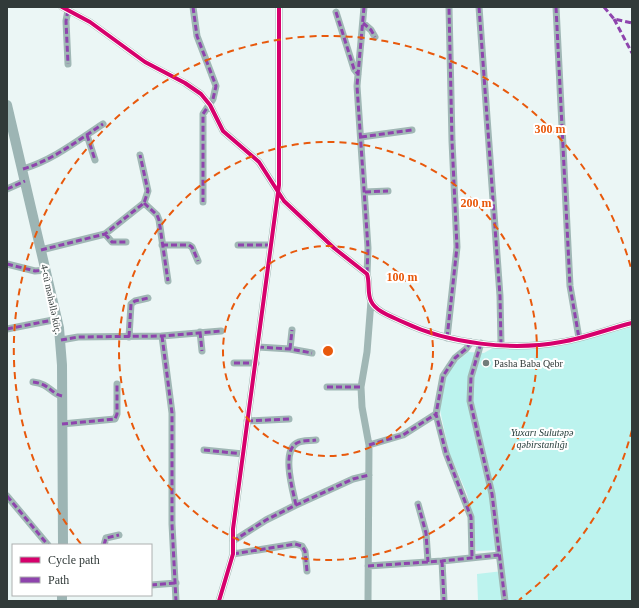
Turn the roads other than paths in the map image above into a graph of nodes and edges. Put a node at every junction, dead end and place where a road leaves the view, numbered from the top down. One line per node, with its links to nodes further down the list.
1 (192, 7): 13 (street)
2 (279, 7): 26 (street)
3 (364, 7): 9 (street)
4 (449, 7): 50 (street)
5 (479, 7): 55 (street)
6 (556, 7): 51 (street)
7 (65, 8): 11 (street); 13 (street)
8 (336, 12): 12 (street)
9 (363, 23): 10 (street); 12 (street)
10 (375, 37)
11 (68, 64)
12 (358, 74): 18 (street)
13 (210, 105): 26 (street); 28 (street)
14 (7, 108): 21 (street, 4-cü məhəllə küç.)
15 (103, 124): 17 (street)
16 (412, 130): 18 (street)
17 (87, 135): 20 (street); 21 (street)
18 (361, 137): 25 (street)
19 (140, 155): 27 (street)
20 (95, 160)
21 (23, 169): 22 (street, 4-cü məhəllə küç.)
22 (26, 181): 23 (street); 34 (street, 4-cü məhəllə küç.)
23 (7, 189)
24 (388, 191): 25 (street)
25 (365, 192): 38 (street)
26 (278, 193): 33 (street); 38 (street)
27 (144, 202): 29 (street); 31 (street)
28 (203, 202)
29 (105, 234): 30 (street); 34 (street)
30 (126, 242)
31 (162, 245): 35 (street); 39 (street)
32 (238, 245): 33 (street)
33 (271, 245): 56 (street)
34 (41, 250): 37 (street, 4-cü məhəllə küç.)
35 (198, 261)
36 (7, 264): 37 (street)
37 (46, 270): 42 (street, 4-cü məhəllə küç.)
38 (367, 274): 41 (street)
39 (168, 281)
40 (148, 298): 49 (street)
41 (371, 301): 50 (street); 65 (street)
42 (58, 319): 44 (street); 52 (street, 4-cü məhəllə küç.)
43 (632, 323): 51 (street)
44 (7, 330)
45 (292, 330): 57 (street)
46 (221, 331): 47 (street)
47 (200, 332): 48 (street); 58 (street)
48 (162, 336): 49 (street); 91 (street)
49 (129, 337): 52 (street)
50 (446, 338): 53 (street)
51 (579, 338): 55 (street)
52 (61, 340): 66 (street, 4-cü məhəllə küç.)
53 (471, 342): 54 (street); 67 (street)
54 (481, 343): 55 (street); 85 (street)
55 (501, 344)
56 (258, 347): 57 (street); 61 (street)
57 (290, 350): 59 (street)
58 (202, 351)
59 (312, 353)
60 (234, 362): 61 (street)
61 (256, 364): 69 (street)
62 (33, 382): 66 (street)
63 (117, 384): 70 (street)
64 (327, 387): 65 (street)
65 (361, 387): 72 (street)
66 (62, 396): 70 (street, 4-cü məhəllə küç.)
67 (436, 414): 72 (street); 86 (street)
68 (289, 419): 69 (street)
69 (247, 422): 74 (street)
70 (62, 424): 82 (street, 4-cü məhəllə küç.)
71 (316, 440): 78 (street)
72 (369, 445): 75 (street)
73 (204, 450): 74 (street)
74 (243, 454): 80 (street)
75 (369, 475): 78 (street); 89 (street)
76 (7, 496): 81 (street)
77 (418, 504): 88 (street)
78 (296, 505): 80 (street)
79 (119, 535): 83 (street)
80 (233, 542): 84 (street)
81 (47, 544)
82 (62, 544)
83 (104, 544)
84 (233, 554): 90 (street); 94 (street)
85 (499, 555): 86 (street); 97 (street)
86 (472, 557): 87 (street)
87 (442, 561): 88 (street); 96 (street)
88 (428, 562): 89 (street)
89 (368, 566): 95 (street)
90 (307, 571)
91 (176, 583): 92 (street); 93 (street)
92 (152, 585)
93 (176, 601)
94 (219, 601)
95 (368, 601)
96 (444, 601)
97 (505, 601)

